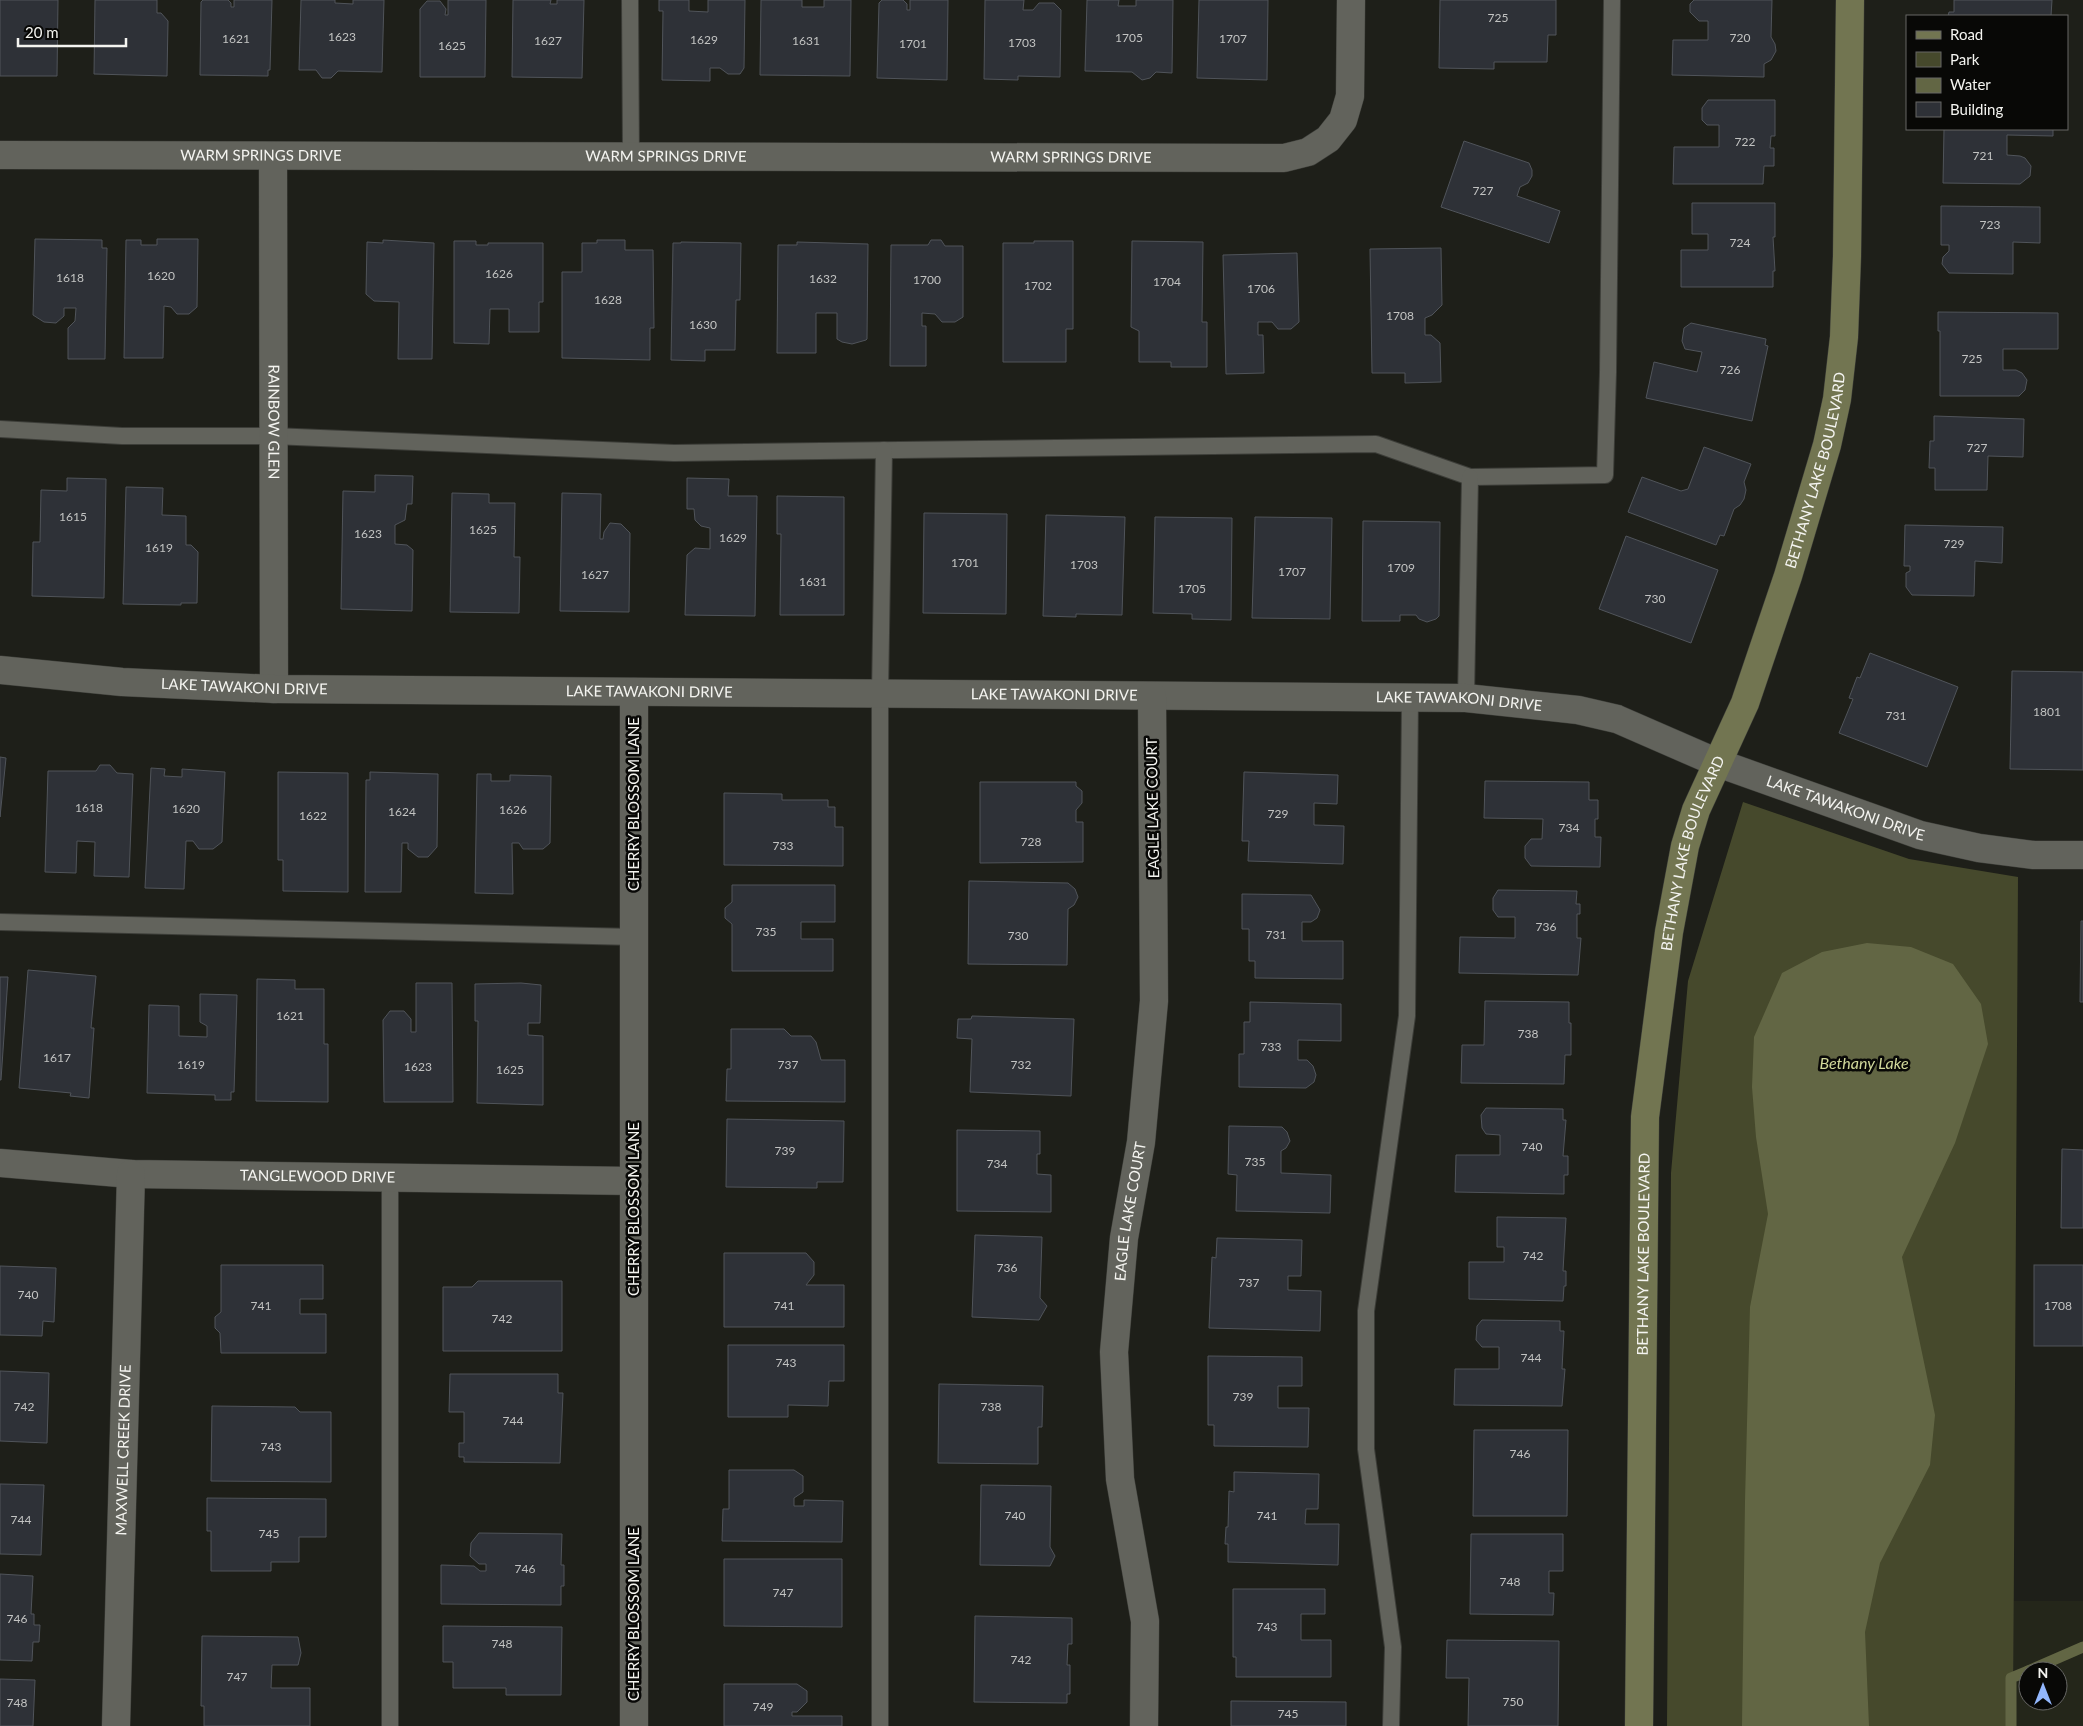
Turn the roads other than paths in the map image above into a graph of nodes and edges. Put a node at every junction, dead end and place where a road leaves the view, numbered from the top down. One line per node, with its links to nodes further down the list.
1 (630, 0): 7 (lane)
2 (1351, 0): 7 (street, WARM SPRINGS DRIVE)
3 (1612, 0): 11 (lane)
4 (1850, 0): 19 (street, BETHANY LAKE BOULEVARD)
5 (0, 155): 6 (street, WARM SPRINGS DRIVE)
6 (273, 156): 7 (street, WARM SPRINGS DRIVE); 9 (street, RAINBOW GLEN)
7 (632, 157)
8 (0, 429): 9 (lane)
9 (273, 436): 10 (lane); 13 (street, RAINBOW GLEN)
10 (884, 450): 11 (lane); 15 (lane)
11 (1470, 477): 18 (lane)
12 (0, 670): 13 (street, LAKE TAWAKONI DRIVE)
13 (274, 689): 14 (street, LAKE TAWAKONI DRIVE)
14 (634, 692): 15 (street, LAKE TAWAKONI DRIVE); 22 (street, CHERRY BLOSSOM LANE)
15 (880, 694): 16 (street, LAKE TAWAKONI DRIVE); 30 (lane)
16 (1152, 696): 17 (street, LAKE TAWAKONI DRIVE); 31 (street, EAGLE LAKE COURT)
17 (1410, 698): 18 (street, LAKE TAWAKONI DRIVE); 32 (lane)
18 (1466, 698): 19 (street, LAKE TAWAKONI DRIVE)
19 (1718, 763): 20 (street, LAKE TAWAKONI DRIVE); 33 (street, BETHANY LAKE BOULEVARD)
20 (2083, 855)
21 (0, 922): 22 (lane)
22 (634, 937): 26 (street, CHERRY BLOSSOM LANE)
23 (0, 1163): 24 (street, TANGLEWOOD DRIVE)
24 (131, 1174): 25 (street, TANGLEWOOD DRIVE); 27 (street, MAXWELL CREEK DRIVE)
25 (390, 1178): 26 (street, TANGLEWOOD DRIVE); 28 (lane)
26 (634, 1180): 29 (street, CHERRY BLOSSOM LANE)
27 (116, 1726)
28 (390, 1726)
29 (634, 1726)
30 (880, 1726)
31 (1144, 1726)
32 (1392, 1726)
33 (1639, 1726)

